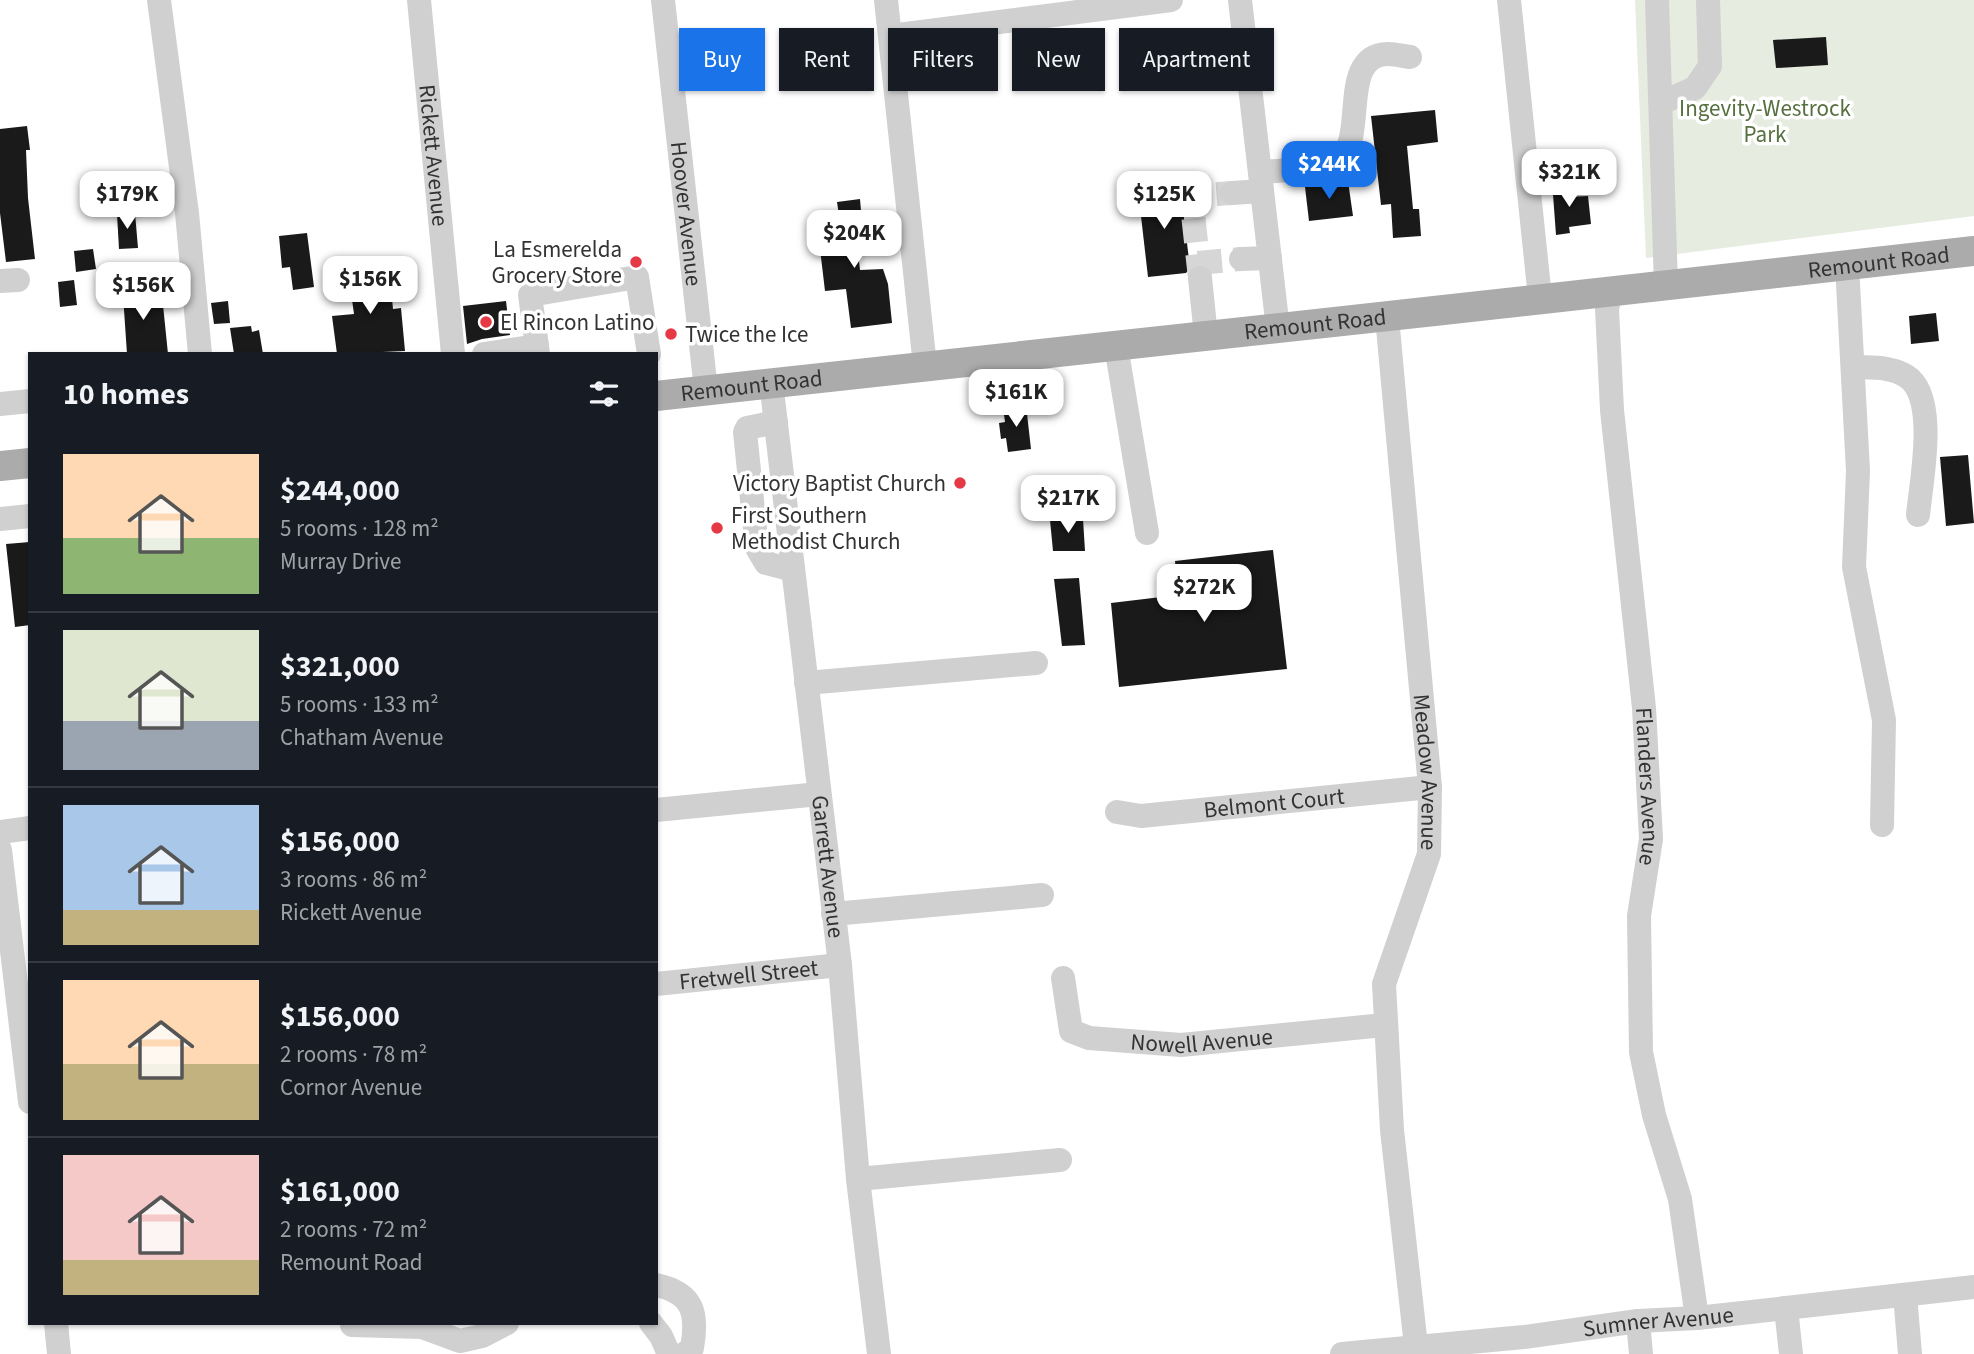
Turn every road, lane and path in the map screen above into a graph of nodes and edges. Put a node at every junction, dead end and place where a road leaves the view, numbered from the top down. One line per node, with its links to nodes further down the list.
1 (159, 0): 30 (street)
2 (419, 0): 31 (street, Rickett Avenue)
3 (663, 0): 37 (street, Hoover Avenue)
4 (886, 0): 10 (street)
5 (1171, 0): 11 (street)
6 (1240, 0): 15 (street)
7 (1509, 0): 24 (street)
8 (1657, 0): 14 (street)
9 (1708, 0): 14 (street)
10 (889, 28)
11 (952, 28)
12 (1410, 57): 15 (street)
13 (896, 91): 34 (street)
14 (1661, 103): 22 (street)
15 (1261, 181): 16 (street); 18 (street)
16 (1233, 193)
17 (1974, 251): 20 (main road, Remount Road)
18 (1270, 258): 19 (street); 26 (street)
19 (1241, 260)
20 (1847, 265): 22 (main road, Remount Road); 35 (street)
21 (1200, 278): 27 (street)
22 (1666, 286): 23 (main road, Remount Road)
23 (1611, 292): 24 (main road, Remount Road); 73 (street, Flanders Avenue)
24 (1540, 298): 25 (main road, Remount Road)
25 (1387, 317): 26 (main road, Remount Road); 51 (street, Meadow Avenue)
26 (1278, 329): 27 (main road, Remount Road)
27 (1206, 336): 28 (main road, Remount Road)
28 (1116, 346): 34 (main road, Remount Road); 47 (street)
29 (537, 350): 32 (street); 33 (street)
30 (200, 352)
31 (453, 352)
32 (510, 352)
33 (649, 352)
34 (925, 366): 36 (main road, Remount Road)
35 (1854, 367): 45 (street); 55 (street)
36 (771, 382): 37 (main road, Remount Road); 41 (street, Garrett Avenue)
37 (706, 390): 38 (main road, Remount Road)
38 (658, 396)
39 (28, 401): 40 (street)
40 (0, 404)
41 (776, 422): 48 (street, Garrett Avenue); 48 (street)
42 (28, 463): 43 (main road)
43 (0, 467)
44 (28, 516): 46 (street)
45 (1918, 516)
46 (0, 519)
47 (1146, 533)
48 (793, 570): 50 (street, Garrett Avenue)
49 (1036, 663): 50 (street)
50 (806, 683): 52 (street, Garrett Avenue)
51 (1430, 787): 54 (street, Belmont Court); 65 (street, Meadow Avenue)
52 (818, 794): 53 (street); 60 (street, Garrett Avenue)
53 (658, 810)
54 (1117, 812)
55 (1882, 825)
56 (28, 828): 57 (street)
57 (0, 832)
58 (0, 850): 64 (street)
59 (1042, 895): 60 (street)
60 (833, 914): 61 (street, Garrett Avenue)
61 (840, 965): 63 (street, Fretwell Street); 68 (street, Garrett Avenue)
62 (1063, 978): 65 (street, Nowell Avenue)
63 (658, 984)
64 (24, 1011): 66 (street)
65 (1384, 1025): 81 (street, Meadow Avenue)
66 (28, 1072)
67 (1060, 1160): 68 (street)
68 (858, 1179): 85 (street, Garrett Avenue)
69 (658, 1286): 84 (street)
70 (1974, 1287): 71 (street, Sumner Avenue)
71 (1905, 1294): 72 (street, Sumner Avenue); 89 (street)
72 (1786, 1308): 73 (street, Sumner Avenue); 88 (street)
73 (1697, 1318): 74 (street, Sumner Avenue)
74 (1638, 1321): 80 (street, Sumner Avenue); 87 (street)
75 (56, 1325): 82 (street)
76 (352, 1325): 77 (street)
77 (425, 1325): 78 (street)
78 (503, 1325)
79 (653, 1325): 83 (street)
80 (1525, 1345): 81 (street, Sumner Avenue)
81 (1416, 1346): 86 (street, Sumner Avenue)
82 (59, 1354)
83 (669, 1354)
84 (684, 1354)
85 (879, 1354)
86 (1342, 1354)
87 (1642, 1354)
88 (1791, 1354)
89 (1910, 1354)

